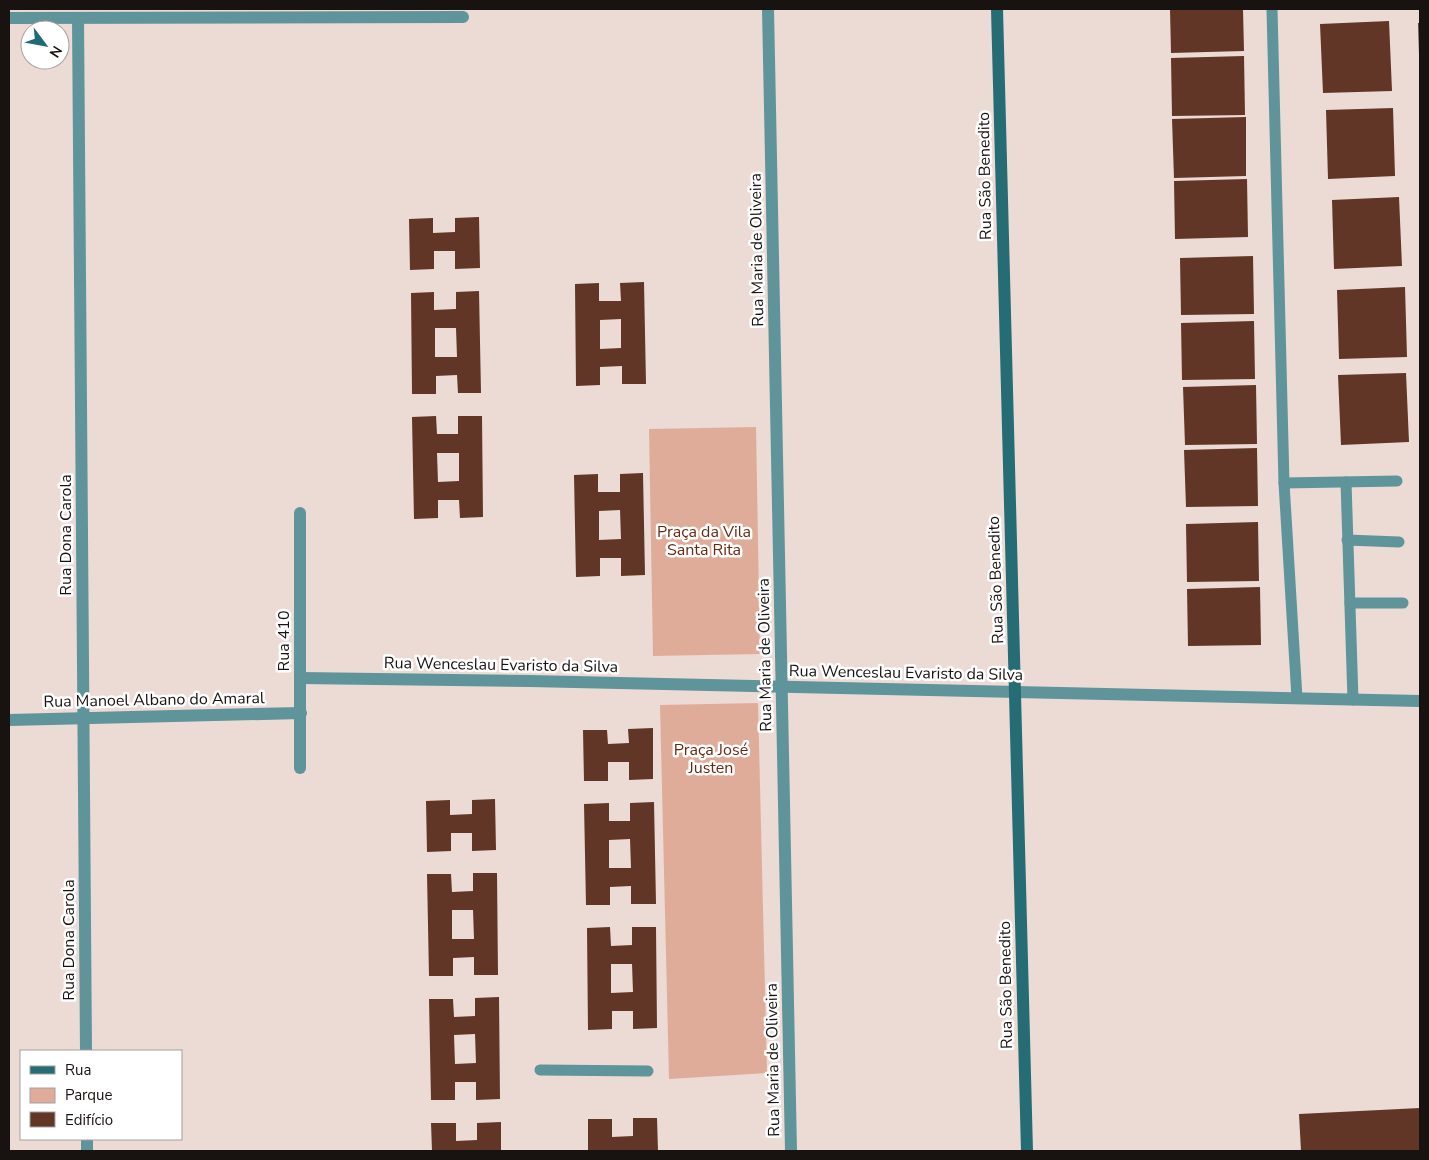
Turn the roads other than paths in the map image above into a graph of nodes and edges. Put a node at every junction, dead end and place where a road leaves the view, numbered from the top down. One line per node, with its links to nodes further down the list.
1 (768, 9): 17 (street, Rua Maria de Oliveira)
2 (997, 9): 18 (street, Rua São Benedito)
3 (1272, 9): 10 (lane)
4 (122, 13): 5 (street); 7 (street)
5 (463, 16)
6 (9, 18): 7 (street)
7 (78, 18): 23 (street, Rua Dona Carola)
8 (1398, 481): 9 (lane)
9 (1346, 482): 10 (lane); 12 (lane)
10 (1284, 483): 19 (lane)
11 (300, 513): 16 (street, Rua 410)
12 (1347, 540): 13 (lane); 15 (lane)
13 (1399, 542)
14 (1403, 602): 15 (lane)
15 (1350, 604): 20 (lane)
16 (300, 678): 17 (street, Rua Wenceslau Evaristo da Silva); 22 (street, Rua 410)
17 (782, 686): 18 (street, Rua Wenceslau Evaristo da Silva); 29 (street, Rua Maria de Oliveira)
18 (1015, 692): 19 (street, Rua Wenceslau Evaristo da Silva); 30 (street, Rua São Benedito)
19 (1297, 698): 20 (street, Rua Wenceslau Evaristo da Silva)
20 (1353, 700): 21 (street, Rua Wenceslau Evaristo da Silva)
21 (1420, 701)
22 (301, 713): 23 (street, Rua Manoel Albano do Amaral); 25 (street, Rua 410)
23 (84, 718): 24 (street, Rua Manoel Albano do Amaral); 26 (street, Rua Dona Carola)
24 (9, 720)
25 (300, 768)
26 (86, 1050)
27 (540, 1070): 28 (lane)
28 (648, 1071)
29 (791, 1151)
30 (1027, 1151)

